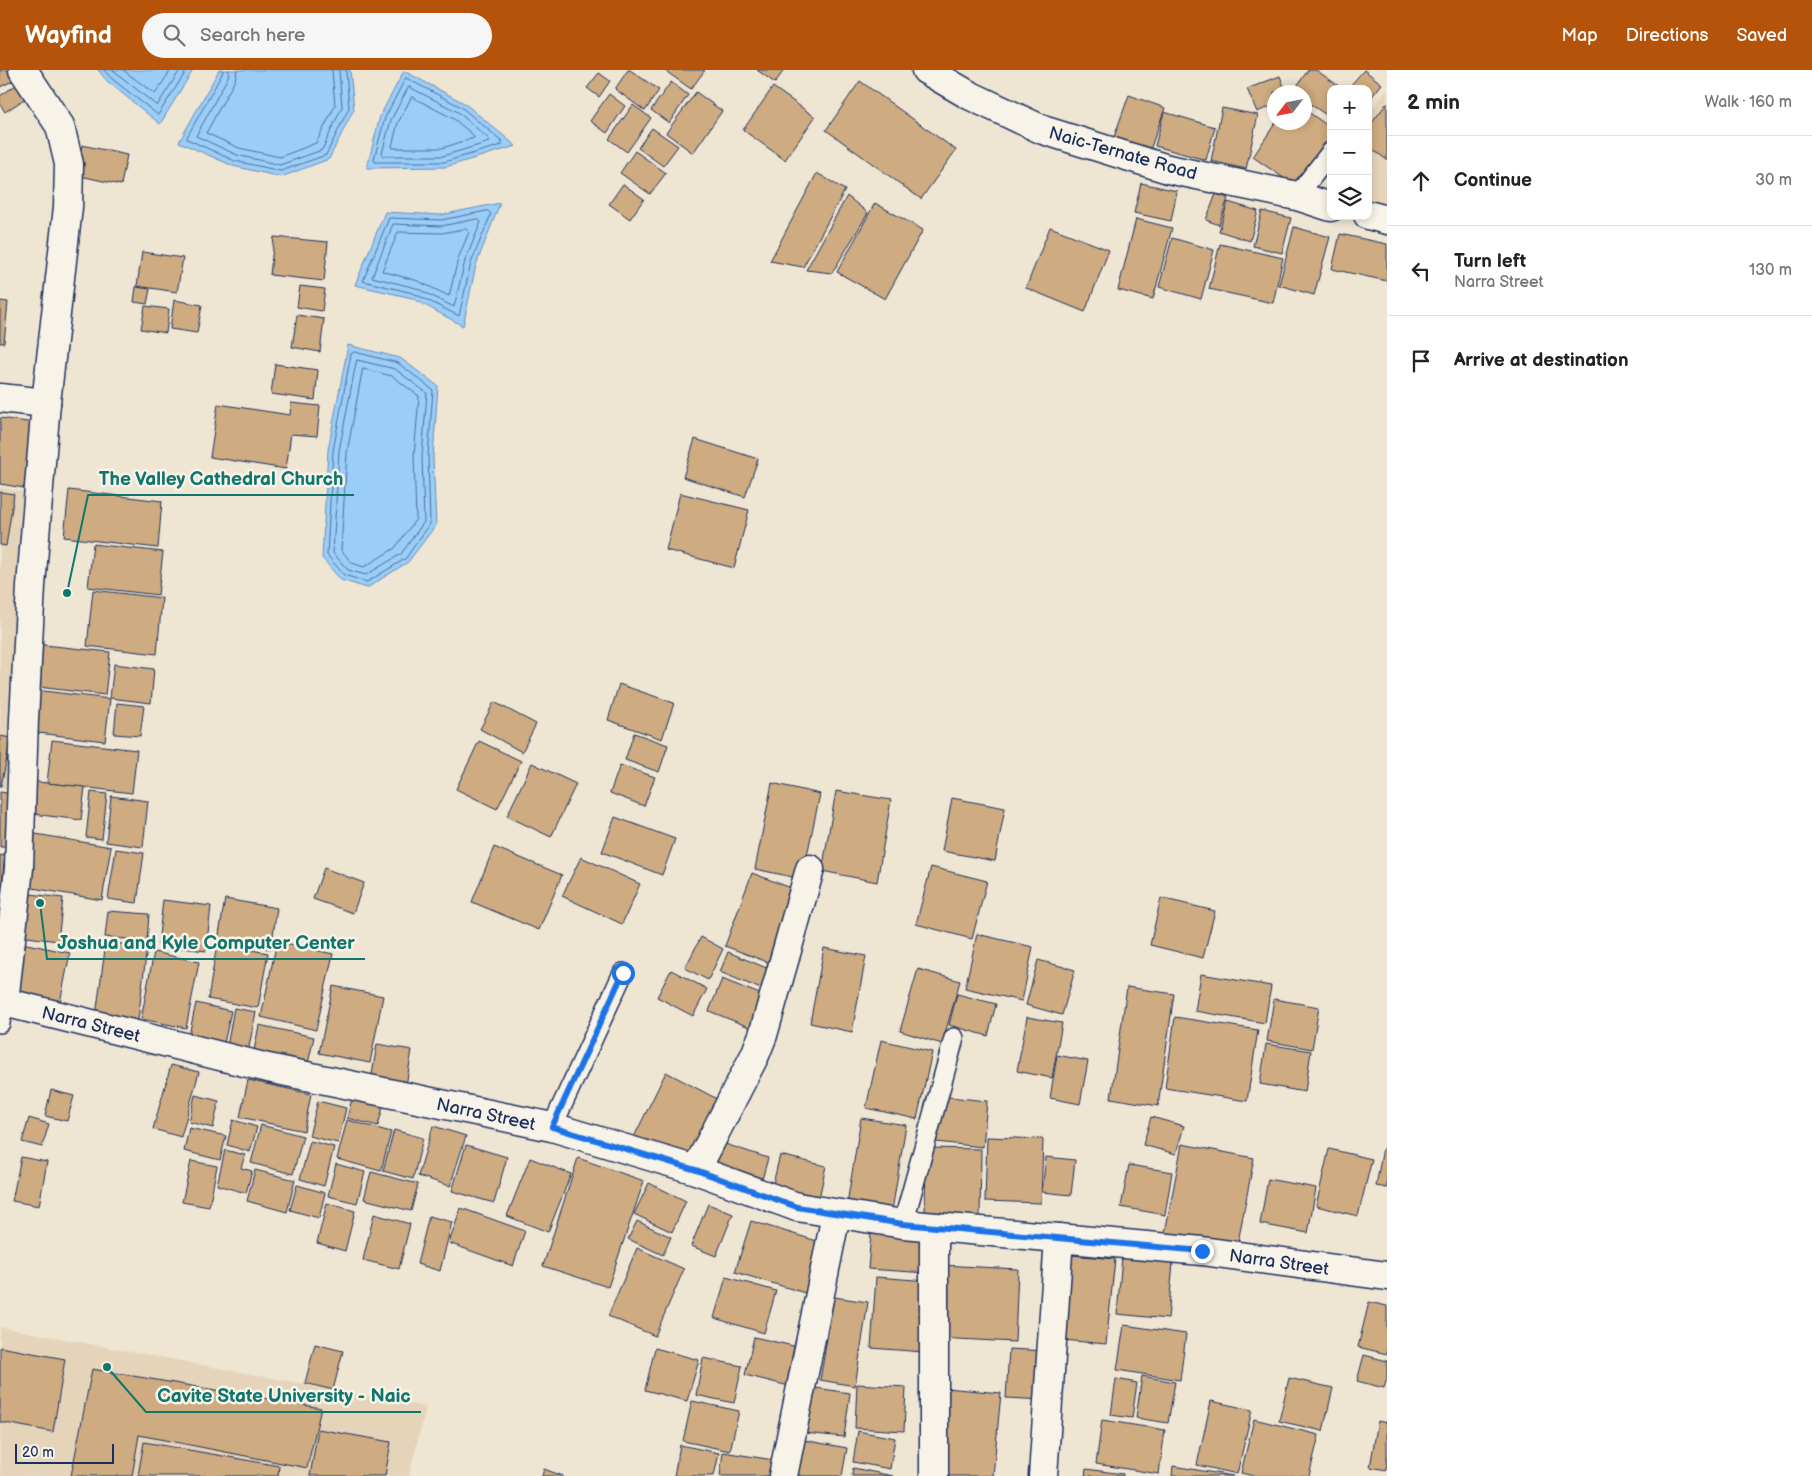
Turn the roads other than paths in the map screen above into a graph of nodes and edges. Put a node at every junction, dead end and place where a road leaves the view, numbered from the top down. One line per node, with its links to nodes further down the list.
1 (23, 70): 9 (street)
2 (926, 70): 4 (street, Naic-Ternate Road)
3 (1327, 157): 4 (lane)
4 (1297, 196): 5 (street, Naic-Ternate Road)
5 (1327, 205)
6 (1372, 216): 7 (street)
7 (1387, 220)
8 (0, 398): 9 (street)
9 (46, 403): 12 (street)
10 (810, 869): 15 (street)
11 (623, 973): 14 (lane)
12 (1, 1009): 14 (street, Narra Street)
13 (954, 1038): 17 (lane)
14 (552, 1127): 15 (street, Narra Street)
15 (696, 1170): 16 (street, Narra Street)
16 (836, 1215): 17 (street, Narra Street); 21 (street)
17 (903, 1224): 18 (street, Narra Street)
18 (934, 1227): 19 (street, Narra Street); 22 (street)
19 (1059, 1238): 20 (street, Narra Street); 23 (street)
20 (1387, 1276)
21 (783, 1476)
22 (934, 1476)
23 (1043, 1476)

